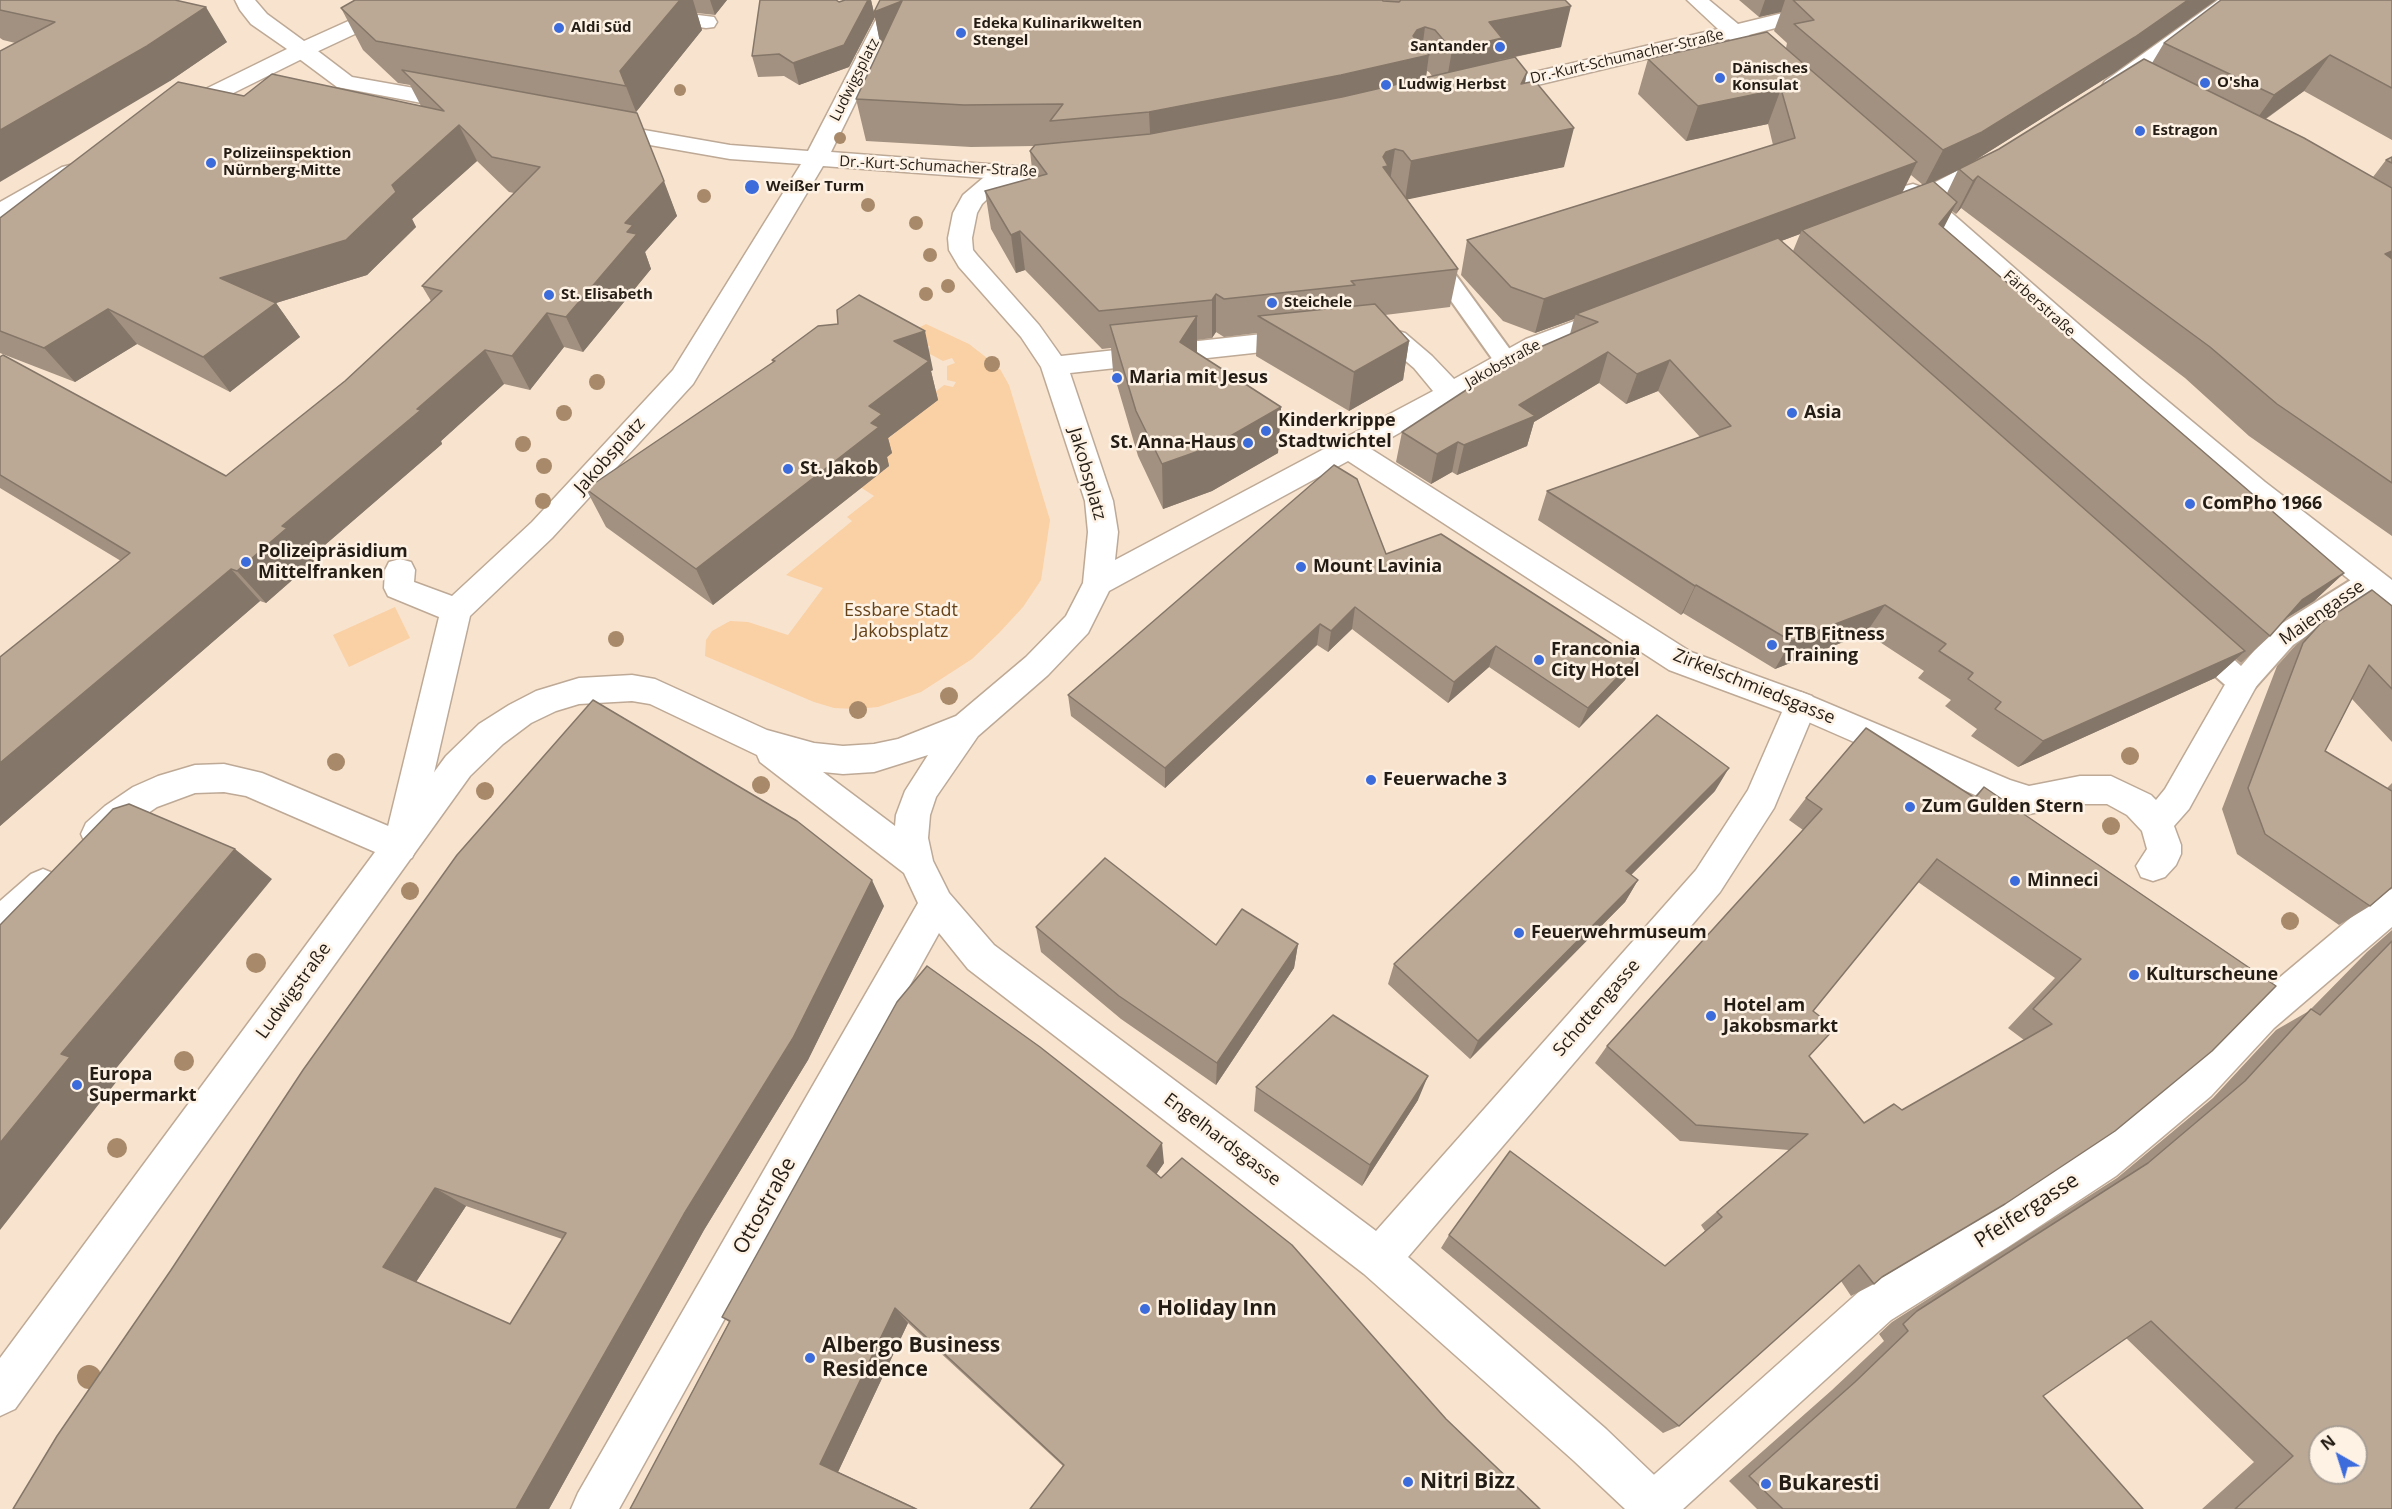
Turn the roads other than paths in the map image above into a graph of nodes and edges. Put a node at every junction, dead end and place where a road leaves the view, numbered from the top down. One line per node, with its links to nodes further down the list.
1 (245, 0): 10 (street)
2 (412, 0): 10 (street)
3 (896, 0): 19 (street, Ludwigsplatz)
4 (1697, 0): 9 (street)
5 (1859, 0): 9 (street, Dr.-Kurt-Schumacher-Straße)
6 (2232, 0): 13 (street)
7 (645, 15): 8 (street)
8 (706, 22)
9 (1733, 32): 11 (street); 12 (street, Dr.-Kurt-Schumacher-Straße)
10 (302, 50): 14 (street); 15 (street)
11 (1764, 59)
12 (1462, 96)
13 (2092, 99)
14 (484, 108)
15 (164, 119)
16 (577, 125): 19 (street, Dr.-Kurt-Schumacher-Straße)
17 (2012, 149): 23 (street)
18 (92, 159): 24 (street)
19 (815, 160): 21 (street, Dr.-Kurt-Schumacher-Straße); 36 (street, Jakobsplatz)
20 (1095, 168): 21 (street, Dr.-Kurt-Schumacher-Straße)
21 (1027, 174): 29 (street, Jakobsplatz)
22 (1897, 176): 23 (street, Färberstraße)
23 (1923, 199): 25 (street); 33 (street, Färberstraße)
24 (0, 212)
25 (1879, 216)
26 (1418, 240): 28 (lane)
27 (1635, 308): 28 (street, Jakobstraße)
28 (1506, 361): 30 (street, Jakobstraße)
29 (1054, 366): 30 (street); 34 (street, Jakobsplatz)
30 (1451, 393): 31 (street, Jakobstraße)
31 (1347, 447): 34 (street, Jakobstraße); 40 (street, Zirkelschmiedsgasse)
32 (400, 570): 36 (street)
33 (2371, 580): 35 (street, Färberstraße); 38 (lane, Maiengasse)
34 (1098, 583): 41 (street, Jakobsplatz)
35 (2392, 597)
36 (456, 611): 44 (street)
37 (2180, 627): 38 (lane)
38 (2242, 683): 43 (street)
39 (655, 692): 42 (street, Jakobsplatz); 44 (street, Ludwigstraße)
40 (1801, 705): 43 (street, Zirkelschmiedsgasse); 50 (street, Schottengasse)
41 (968, 726): 42 (street, Jakobsplatz); 45 (street, Engelhardsgasse)
42 (760, 742): 45 (street, Jakobsplatz)
43 (2156, 823): 46 (street)
44 (399, 847): 49 (street); 51 (street, Ludwigstraße)
45 (916, 862): 47 (street, Engelhardsgasse)
46 (2153, 867)
47 (936, 904): 50 (street, Engelhardsgasse); 53 (street, Ottostraße)
48 (2392, 905): 52 (street, Pfeifergasse)
49 (0, 924)
50 (1379, 1259): 52 (street, Engelhardsgasse)
51 (0, 1395)
52 (1656, 1507)
53 (594, 1509)

